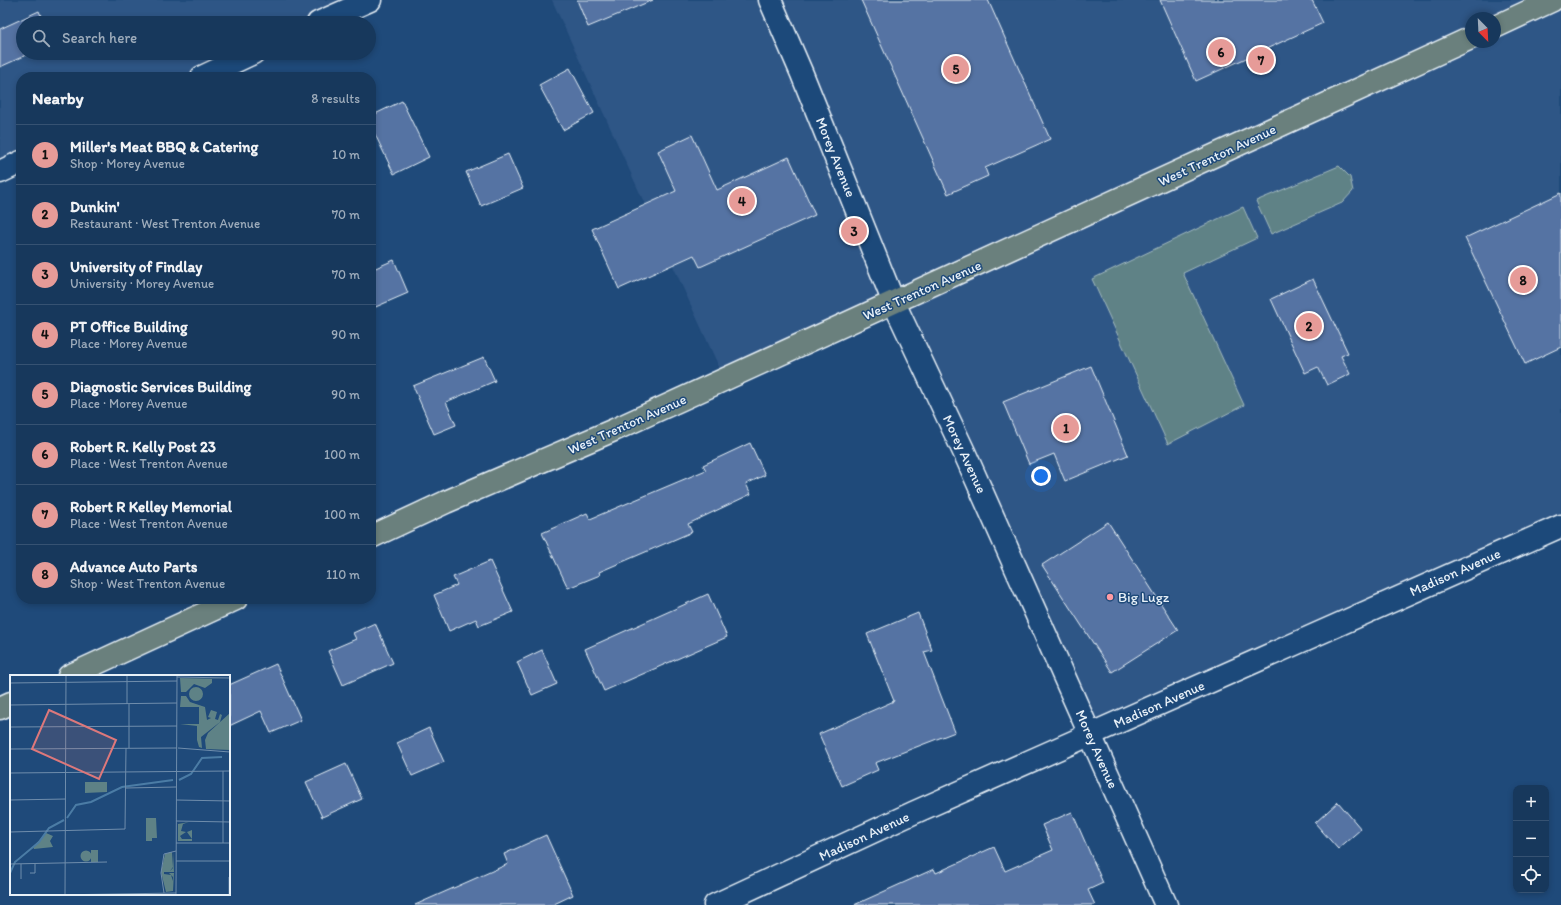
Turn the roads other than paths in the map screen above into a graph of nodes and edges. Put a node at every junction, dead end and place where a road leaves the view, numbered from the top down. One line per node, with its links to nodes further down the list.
1 (370, 0): 4 (street)
2 (770, 0): 11 (street, Morey Avenue)
3 (1553, 0): 5 (main road)
4 (334, 16)
5 (1501, 24)
6 (1465, 41): 11 (main road, West Trenton Avenue)
7 (238, 60): 8 (street)
8 (213, 72)
9 (16, 164): 10 (street)
10 (0, 172)
11 (894, 303): 13 (main road, West Trenton Avenue); 18 (street, Morey Avenue)
12 (1561, 526): 18 (street, Madison Avenue)
13 (376, 535)
14 (225, 604): 15 (main road)
15 (70, 675)
16 (10, 703): 17 (main road)
17 (0, 708)
18 (1091, 734): 19 (street, Madison Avenue); 20 (street, Morey Avenue)
19 (715, 905)
20 (1166, 905)

